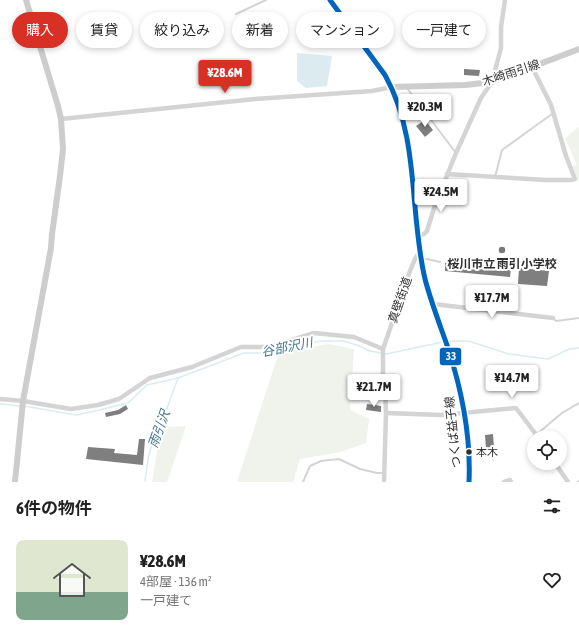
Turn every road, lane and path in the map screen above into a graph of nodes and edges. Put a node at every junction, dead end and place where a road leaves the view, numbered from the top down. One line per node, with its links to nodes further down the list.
1 (26, 0): 12 (street)
2 (266, 0): 5 (lane)
3 (330, 0): 10 (main road, つくば益子線)
4 (505, 0): 8 (street)
5 (240, 12)
6 (579, 49): 7 (street, 木崎雨引線)
7 (532, 67): 8 (street, 木崎雨引線); 11 (street)
8 (492, 82): 9 (street, 木崎雨引線); 13 (street)
9 (406, 87): 10 (street, 木崎雨引線); 13 (lane)
10 (392, 88): 12 (street); 16 (main road, つくば益子線)
11 (553, 113): 15 (lane); 15 (street)
12 (61, 119): 25 (street)
13 (456, 153): 14 (street)
14 (447, 174): 15 (street); 16 (street)
15 (495, 177)
16 (419, 236): 17 (main road, つくば益子線)
17 (420, 251): 18 (main road, つくば益子線); 23 (street, 真壁街道)
18 (422, 259): 19 (lane); 20 (main road, つくば益子線)
19 (440, 262)
20 (433, 304): 21 (street); 28 (main road, つくば益子線)
21 (553, 318): 22 (lane)
22 (579, 318)
23 (383, 350): 25 (street); 27 (street, 真壁街道)
24 (0, 400): 25 (street)
25 (23, 401): 33 (street)
26 (579, 403): 30 (lane)
27 (386, 413): 28 (street); 32 (street)
28 (464, 413): 29 (street); 36 (main road, つくば益子線)
29 (532, 430)
30 (544, 430)
31 (560, 470): 39 (street)
32 (384, 473): 34 (lane); 35 (street)
33 (15, 482)
34 (303, 482)
35 (384, 482)
36 (468, 482)
37 (504, 482): 38 (street)
38 (511, 482)
39 (568, 482)

